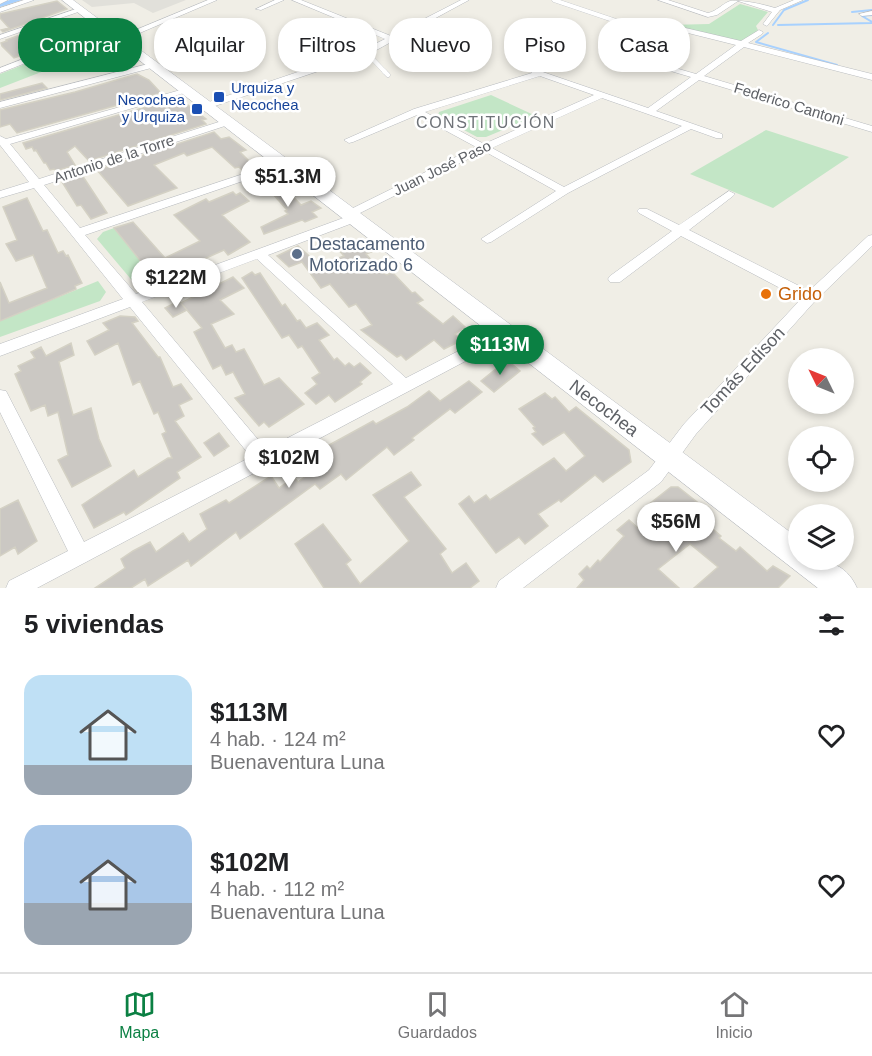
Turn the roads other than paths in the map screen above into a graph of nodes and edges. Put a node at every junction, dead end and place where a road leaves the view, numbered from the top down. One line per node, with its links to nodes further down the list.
1 (31, 0): 14 (street)
2 (67, 0): 12 (main road, Necochea)
3 (214, 0): 22 (street)
4 (281, 0): 13 (street)
5 (295, 0): 26 (street)
6 (466, 0): 19 (street)
7 (554, 0): 20 (lane)
8 (661, 0): 9 (street)
9 (736, 0)
10 (741, 0): 15 (street)
11 (800, 0): 15 (street)
12 (79, 9): 18 (main road, Necochea); 25 (street)
13 (260, 9)
14 (0, 10)
15 (776, 10): 21 (street)
16 (872, 13): 17 (street)
17 (862, 14)
18 (91, 18)
19 (431, 18)
20 (607, 18)
21 (767, 24)
22 (142, 29)
23 (690, 31): 27 (street)
24 (759, 32): 27 (street)
25 (0, 37)
26 (389, 38)
27 (744, 44): 36 (street); 37 (street)
28 (142, 57): 31 (main road, Necochea)
29 (18, 64): 32 (street)
30 (377, 64): 35 (lane)
31 (152, 65): 38 (main road, Necochea); 40 (street)
32 (0, 71)
33 (307, 72): 41 (street)
34 (682, 72): 36 (street, Federico Cantoni)
35 (388, 75)
36 (699, 77): 43 (street); 46 (street, Federico Cantoni)
37 (872, 77)
38 (187, 91): 41 (main road, Necochea); 49 (street)
39 (602, 95): 42 (street); 43 (street); 50 (street, Juan José Paso)
40 (0, 105)
41 (206, 106): 44 (main road, Necochea)
42 (417, 111): 48 (street); 50 (street)
43 (649, 112): 45 (street)
44 (228, 122): 51 (main road, Necochea); 52 (street, Antonio de la Torre)
45 (690, 126): 47 (street); 53 (street)
46 (872, 129)
47 (718, 136)
48 (349, 140)
49 (2, 141): 52 (street)
50 (483, 148): 53 (street); 57 (street, Juan José Paso)
51 (284, 164): 57 (main road, Necochea); 59 (street)
52 (37, 183): 55 (street, Antonio de la Torre); 59 (street)
53 (564, 191): 60 (street)
54 (729, 194): 58 (street)
55 (0, 195)
56 (643, 211): 58 (street)
57 (352, 216): 62 (street, Juan José Paso); 66 (main road, Necochea)
58 (680, 230): 63 (street); 64 (street)
59 (78, 233): 65 (street)
60 (487, 239)
61 (870, 245): 64 (street, Tomás Edison)
62 (259, 254): 65 (street, Juan José Paso); 68 (street)
63 (615, 279)
64 (810, 298): 70 (street, Tomás Edison)
65 (133, 301): 67 (street, Juan José Paso); 71 (street)
66 (506, 333): 68 (street); 70 (main road, Necochea)
67 (0, 350)
68 (405, 386): 71 (street)
69 (0, 396): 73 (street)
70 (668, 456): 72 (main road, Necochea); 76 (street, Tomás Edison)
71 (263, 459): 73 (street)
72 (788, 547)
73 (80, 554): 75 (street)
74 (818, 570): 77 (main road)
75 (16, 588)
76 (506, 588)
77 (842, 588)

